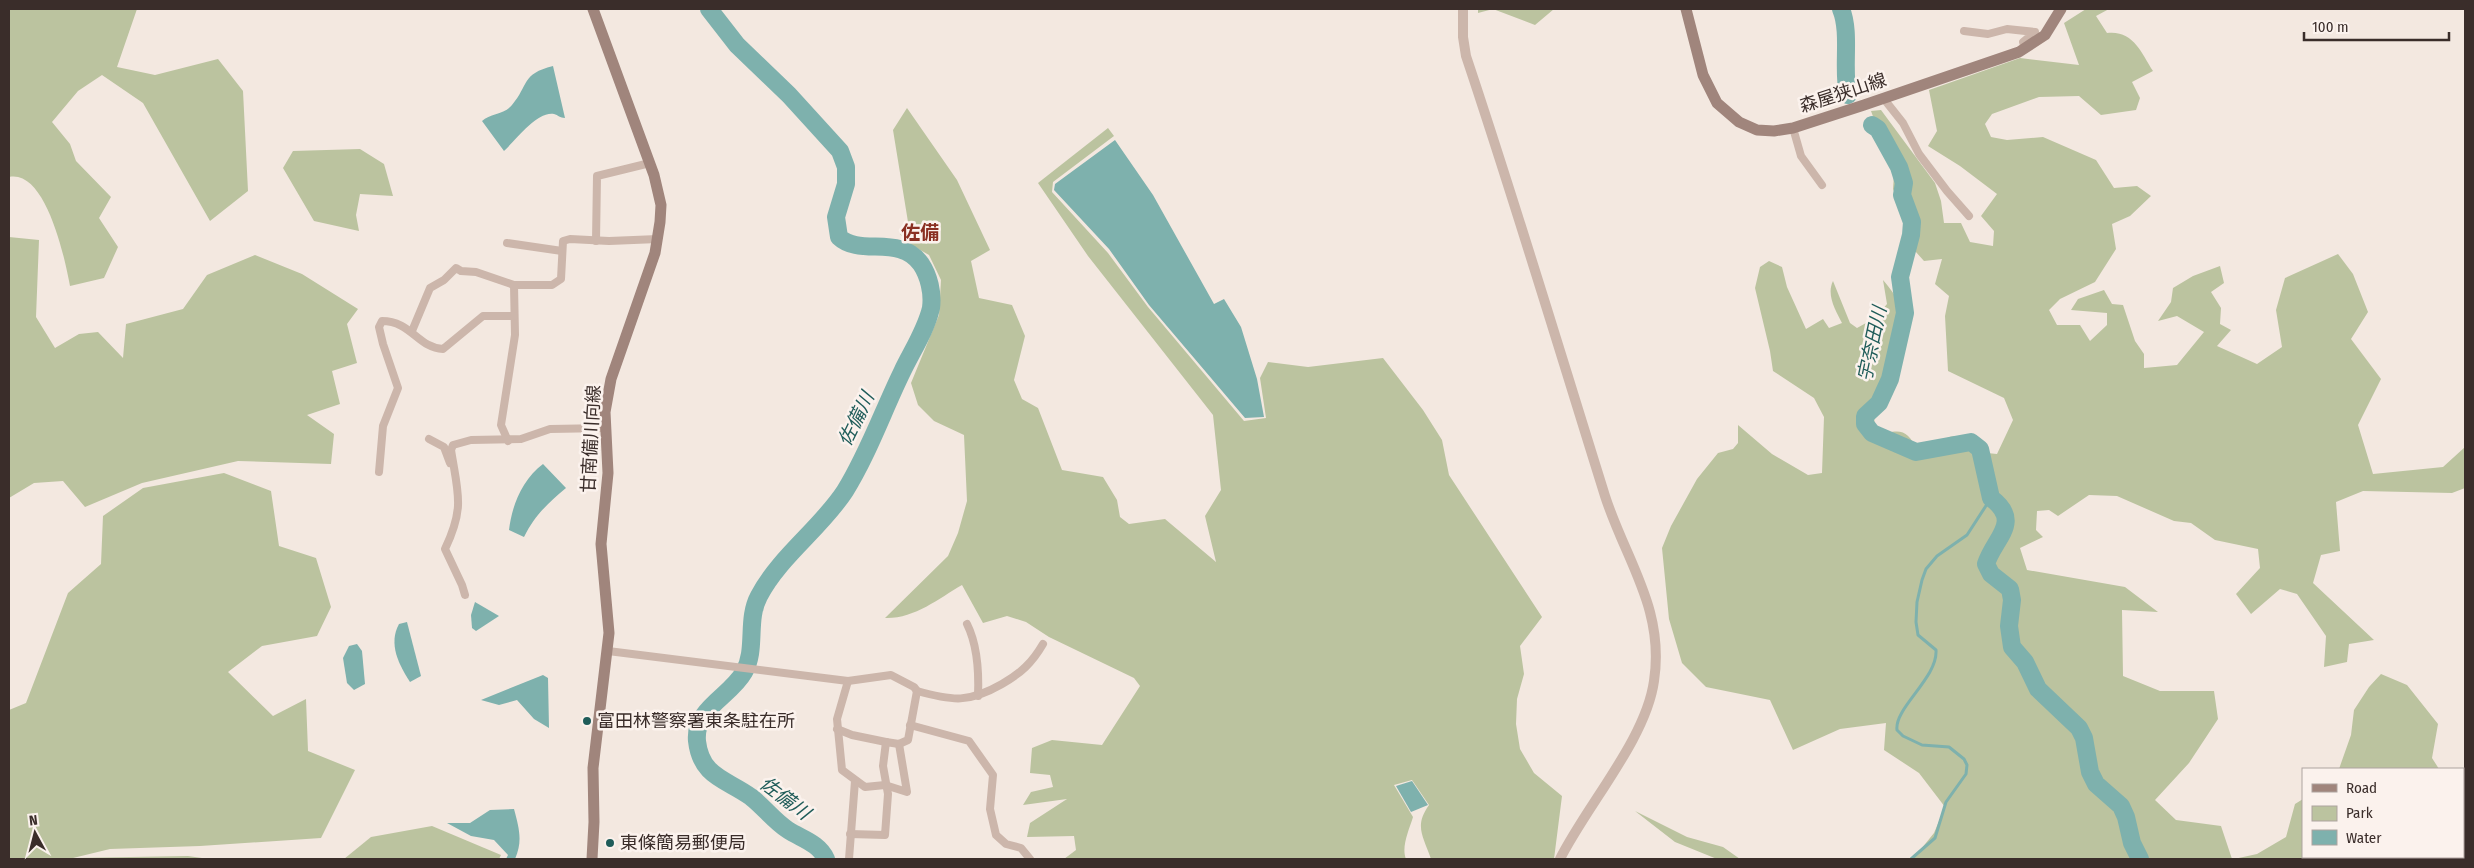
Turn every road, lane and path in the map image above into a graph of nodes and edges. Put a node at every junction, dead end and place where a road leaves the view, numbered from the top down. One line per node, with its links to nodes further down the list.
1 (593, 9): 9 (main road, 甘南備川向線)
2 (1463, 9): 41 (street)
3 (1686, 9): 8 (main road, 森屋狭山線)
4 (2061, 9): 6 (main road, 森屋狭山線)
5 (1964, 30): 6 (street)
6 (2026, 49): 7 (main road, 森屋狭山線)
7 (1884, 99): 8 (main road, 森屋狭山線); 11 (street)
8 (1792, 128): 10 (street)
9 (650, 163): 12 (main road, 甘南備川向線); 13 (street)
10 (1822, 185)
11 (1969, 216)
12 (658, 239): 13 (street); 19 (main road, 甘南備川向線)
13 (596, 240): 15 (street)
14 (507, 243): 15 (street)
15 (562, 251): 16 (street)
16 (514, 285): 17 (street); 18 (street)
17 (514, 316): 18 (street); 21 (street)
18 (412, 331): 23 (street)
19 (606, 428): 21 (street); 27 (main road, 甘南備川向線)
20 (429, 439): 22 (street)
21 (508, 441): 22 (street)
22 (453, 464): 24 (street)
23 (379, 472)
24 (465, 596)
25 (967, 624): 30 (street)
26 (1043, 644): 30 (street)
27 (608, 651): 28 (street); 38 (main road, 甘南備川向線)
28 (848, 681): 29 (street); 32 (street)
29 (917, 691): 30 (street); 31 (street)
30 (978, 696)
31 (910, 725): 34 (street); 40 (street)
32 (837, 729): 33 (street); 35 (street)
33 (886, 742): 34 (street); 36 (street)
34 (899, 744): 36 (street)
35 (855, 781): 36 (street); 37 (street)
36 (885, 785): 37 (street)
37 (850, 834): 39 (street)
38 (592, 859)
39 (849, 859)
40 (1030, 859)
41 (1560, 859)

